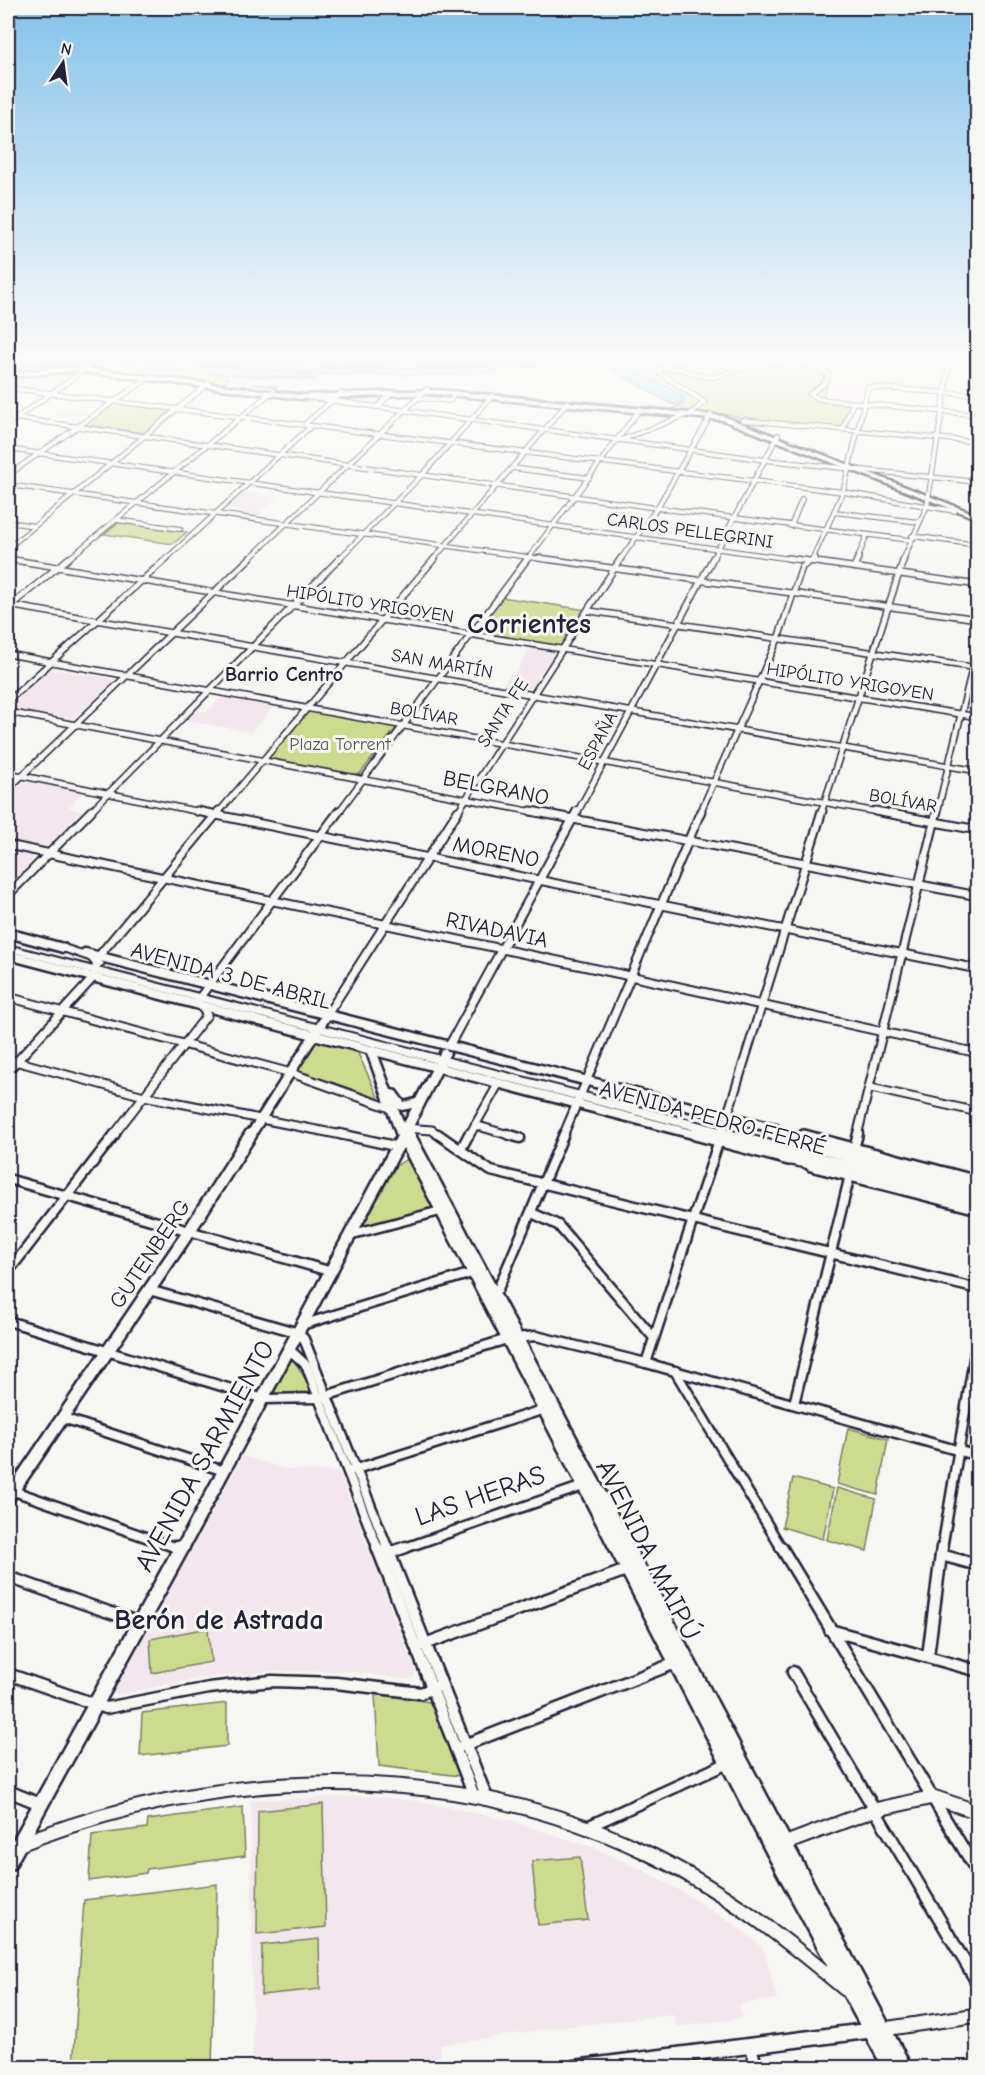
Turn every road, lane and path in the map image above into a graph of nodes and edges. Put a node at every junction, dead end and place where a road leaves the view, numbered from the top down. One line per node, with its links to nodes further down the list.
1 (33, 458): 28 (street)
2 (66, 458): 19 (street, CARLOS PELLEGRINI)
3 (118, 458): 19 (street)
4 (193, 458): 25 (street)
5 (279, 458): 33 (street)
6 (308, 458): 20 (street)
7 (356, 458): 20 (street)
8 (438, 458): 27 (street)
9 (520, 458): 22 (street)
10 (561, 458): 18 (street)
11 (604, 458): 18 (street)
12 (686, 458): 26 (street, SANTA FE)
13 (750, 458): 17 (street)
14 (829, 458): 21 (main road)
15 (851, 458): 21 (street)
16 (936, 458): 29 (street)
17 (766, 460): 21 (street); 31 (street, ESPAÑA)
18 (600, 463): 26 (street); 30 (street)
19 (111, 464): 25 (street, CARLOS PELLEGRINI); 38 (street)
20 (349, 464): 27 (street); 37 (street)
21 (849, 466): 23 (main road); 24 (main road); 36 (street)
22 (512, 468): 30 (street); 35 (street)
23 (861, 471): 24 (street); 40 (main road)
24 (871, 471): 29 (street); 40 (main road)
25 (175, 473): 33 (street, CARLOS PELLEGRINI); 42 (street)
26 (677, 473): 31 (street); 45 (street, SANTA FE)
27 (423, 474): 35 (street); 43 (street)
28 (8, 475)
29 (933, 477): 32 (street); 40 (street)
30 (589, 478): 39 (street)
31 (755, 482): 36 (street); 51 (street, ESPAÑA)
32 (978, 482)
33 (250, 483): 37 (street, CARLOS PELLEGRINI); 48 (street)
34 (8, 485): 38 (street)
35 (497, 485): 39 (street); 49 (street)
36 (843, 492): 44 (street); 47 (street)
37 (319, 493): 43 (street, CARLOS PELLEGRINI); 55 (street)
38 (74, 494): 42 (street); 56 (street)
39 (575, 496): 45 (street); 57 (street)
40 (928, 496): 44 (street); 50 (main road); 50 (main road)
41 (802, 499): 58 (street)
42 (138, 503): 48 (street); 52 (street)
43 (394, 503): 49 (street, CARLOS PELLEGRINI); 61 (street)
44 (927, 506): 46 (street); 54 (street)
45 (657, 508): 51 (street); 63 (street, SANTA FE)
46 (955, 511)
47 (834, 512): 54 (street); 60 (street)
48 (215, 514): 55 (street); 76 (street)
49 (471, 514): 57 (street, CARLOS PELLEGRINI); 66 (street)
50 (978, 515)
51 (737, 518): 58 (street); 68 (street, ESPAÑA)
52 (117, 520): 59 (street); 72 (street)
53 (8, 522): 56 (street)
54 (919, 522): 64 (street)
55 (286, 524): 61 (street); 79 (street)
56 (35, 526): 67 (street)
57 (553, 526): 63 (street, CARLOS PELLEGRINI); 69 (street)
58 (791, 526): 60 (street)
59 (180, 529)
60 (825, 530): 62 (street); 71 (street)
61 (363, 534): 66 (street); 81 (street)
62 (867, 535): 64 (street); 73 (street)
63 (635, 537): 68 (street, CARLOS PELLEGRINI); 74 (street, SANTA FE)
64 (911, 538): 65 (street); 75 (street)
65 (978, 545)
66 (444, 546): 69 (street); 85 (street)
67 (8, 548)
68 (718, 549): 71 (street, CARLOS PELLEGRINI); 77 (street, ESPAÑA)
69 (528, 558): 74 (street); 90 (street)
70 (8, 559): 72 (street, HIPÓLITO YRIGOYEN)
71 (809, 561): 73 (street, CARLOS PELLEGRINI); 80 (street)
72 (59, 567): 76 (street, HIPÓLITO YRIGOYEN); 82 (street)
73 (854, 567): 75 (street, CARLOS PELLEGRINI)
74 (615, 569): 77 (street); 84 (street, SANTA FE)
75 (898, 573): 78 (street, CARLOS PELLEGRINI); 83 (street)
76 (141, 581): 79 (street, HIPÓLITO YRIGOYEN); 87 (street)
77 (701, 581): 80 (street); 88 (street, ESPAÑA)
78 (978, 585)
79 (215, 592): 81 (street, HIPÓLITO YRIGOYEN); 89 (street)
80 (793, 594): 83 (street); 91 (street)
81 (292, 605): 85 (street, HIPÓLITO YRIGOYEN); 93 (street)
82 (9, 606): 87 (street, SAN MARTÍN)
83 (888, 607): 86 (street); 95 (street)
84 (590, 611): 88 (street); 94 (street, SANTA FE)
85 (382, 619): 90 (street, HIPÓLITO YRIGOYEN); 98 (street)
86 (978, 619)
87 (96, 620): 89 (street, SAN MARTÍN); 97 (street)
88 (678, 624): 91 (street); 99 (street, ESPAÑA)
89 (171, 633): 93 (street, SAN MARTÍN); 101 (street)
90 (471, 634): 94 (street, HIPÓLITO YRIGOYEN); 102 (street)
91 (778, 639): 95 (street); 103 (street)
92 (978, 645): 100 (street)
93 (252, 647): 98 (street, SAN MARTÍN); 104 (street)
94 (563, 650): 99 (street, HIPÓLITO YRIGOYEN); 105 (street, SANTA FE)
95 (874, 653): 100 (street); 106 (street)
96 (8, 654): 97 (street, BOLÍVAR)
97 (51, 662): 101 (street, BOLÍVAR); 107 (street)
98 (344, 663): 102 (street, SAN MARTÍN); 108 (street)
99 (658, 664): 103 (street, HIPÓLITO YRIGOYEN); 110 (street, ESPAÑA)
100 (975, 668): 111 (street)
101 (126, 675): 104 (street, BOLÍVAR); 113 (street)
102 (438, 679): 105 (street, SAN MARTÍN); 114 (street)
103 (759, 680): 106 (street, HIPÓLITO YRIGOYEN); 115 (street)
104 (209, 690): 108 (street, BOLÍVAR); 116 (street)
105 (534, 696): 110 (street, SAN MARTÍN); 117 (street, SANTA FE)
106 (858, 697): 111 (street, HIPÓLITO YRIGOYEN); 118 (street)
107 (8, 701)
108 (307, 707): 114 (street, BOLÍVAR); 119 (street)
109 (8, 712): 113 (street, BELGRANO)
110 (632, 712): 115 (street, SAN MARTÍN); 120 (street, ESPAÑA)
111 (962, 714): 112 (street, HIPÓLITO YRIGOYEN); 121 (street)
112 (978, 717)
113 (76, 724): 116 (street, BELGRANO); 124 (street)
114 (404, 725): 117 (street, BOLÍVAR); 125 (street)
115 (736, 729): 118 (street, SAN MARTÍN); 126 (street)
116 (159, 740): 119 (street, BELGRANO); 128 (street)
117 (503, 744): 120 (street, BOLÍVAR); 129 (street, SANTA FE)
118 (841, 747): 121 (street, SAN MARTÍN); 130 (street)
119 (262, 759): 125 (street, BELGRANO); 131 (street)
120 (605, 762): 126 (street, BOLÍVAR); 132 (street, ESPAÑA)
121 (948, 766): 122 (street, SAN MARTÍN); 133 (street)
122 (978, 771)
123 (8, 773): 124 (street, MORENO)
124 (21, 776): 127 (street); 128 (street, MORENO)
125 (363, 779): 129 (street, BELGRANO); 135 (street)
126 (713, 782): 130 (street, BOLÍVAR); 136 (street)
127 (8, 789)
128 (108, 794): 131 (street, MORENO); 138 (street)
129 (467, 800): 132 (street, BELGRANO); 139 (street, SANTA FE)
130 (825, 802): 133 (street, BOLÍVAR); 140 (street)
131 (217, 815): 135 (street, MORENO); 141 (street)
132 (574, 820): 136 (street, BELGRANO); 142 (street, ESPAÑA)
133 (934, 822): 134 (street, BOLÍVAR); 143 (street)
134 (978, 830)
135 (321, 836): 139 (street, MORENO); 146 (street)
136 (689, 842): 140 (street, BELGRANO); 147 (street)
137 (8, 845): 138 (street, RIVADAVIA)
138 (49, 854): 141 (street, RIVADAVIA); 144 (street)
139 (430, 857): 142 (street, MORENO); 148 (street, SANTA FE)
140 (806, 864): 143 (street, BELGRANO); 149 (street)
141 (162, 878): 146 (street, RIVADAVIA); 157 (street)
142 (541, 879): 147 (street, MORENO); 154 (street, ESPAÑA)
143 (919, 885): 145 (street, BELGRANO); 155 (street)
144 (8, 895)
145 (978, 896)
146 (272, 901): 148 (street, RIVADAVIA); 160 (street)
147 (662, 905): 149 (street, MORENO); 159 (street)
148 (386, 925): 154 (street, RIVADAVIA); 164 (street, SANTA FE)
149 (786, 930): 155 (street, MORENO); 162 (street)
150 (8, 933): 152 (main road)
151 (8, 941): 157 (highway, AVENIDA 3 DE ABRIL)
152 (58, 946): 157 (highway)
153 (8, 948): 157 (highway, AVENIDA 3 DE ABRIL)
154 (502, 949): 159 (street, RIVADAVIA); 169 (street, ESPAÑA)
155 (903, 953): 158 (street, MORENO); 165 (street)
156 (8, 955): 157 (main road, AVENIDA 3 DE ABRIL)
157 (97, 967): 160 (highway, AVENIDA 3 DE ABRIL); 160 (highway, AVENIDA 3 DE ABRIL); 163 (street)
158 (978, 969)
159 (630, 976): 162 (street, RIVADAVIA); 177 (street)
160 (203, 995): 164 (highway, AVENIDA 3 DE ABRIL); 166 (street)
161 (8, 997): 163 (street)
162 (759, 1006): 165 (street, RIVADAVIA); 185 (street)
163 (63, 1012): 166 (street); 171 (street)
164 (321, 1025): 167 (main road, AVENIDA 3 DE ABRIL); 169 (highway, AVENIDA 3 DE ABRIL); 169 (main road); 174 (main road, GUTENBERG)
165 (883, 1033): 168 (street, RIVADAVIA); 176 (street)
166 (184, 1045): 174 (street); 178 (street)
167 (370, 1050): 169 (main road, AVENIDA 3 DE ABRIL); 172 (main road, AVENIDA MAIPÚ)
168 (978, 1053)
169 (443, 1056): 175 (main road, AVENIDA PEDRO FERRÉ); 177 (highway, AVENIDA PEDRO FERRÉ); 179 (main road, AVENIDA SARMIENTO)
170 (8, 1059): 171 (street)
171 (17, 1061): 173 (street); 178 (street)
172 (378, 1070): 179 (main road); 180 (main road, AVENIDA MAIPÚ)
173 (8, 1071)
174 (291, 1073): 180 (street); 182 (main road, GUTENBERG)
175 (499, 1083): 177 (main road, AVENIDA PEDRO FERRÉ); 183 (street)
176 (871, 1088): 181 (street); 189 (street)
177 (583, 1093): 185 (highway, AVENIDA PEDRO FERRÉ); 194 (street)
178 (144, 1096): 182 (street); 198 (street)
179 (419, 1102): 186 (main road, AVENIDA SARMIENTO)
180 (393, 1109): 186 (main road, AVENIDA MAIPÚ)
181 (978, 1112)
182 (264, 1118): 186 (street); 204 (main road, GUTENBERG)
183 (475, 1125): 187 (street); 188 (street)
184 (771, 1128): 185 (main road, AVENIDA PEDRO FERRÉ); 189 (main road, AVENIDA PEDRO FERRÉ); 191 (highway)
185 (723, 1129): 190 (main road, AVENIDA PEDRO FERRÉ); 191 (highway, AVENIDA PEDRO FERRÉ); 196 (highway, AVENIDA PEDRO FERRÉ); 203 (street)
186 (402, 1135): 188 (street); 200 (main road, AVENIDA MAIPÚ); 205 (main road, AVENIDA SARMIENTO)
187 (520, 1138)
188 (461, 1149): 194 (street)
189 (855, 1149): 195 (main road, AVENIDA PEDRO FERRÉ)
190 (783, 1158): 192 (main road, AVENIDA PEDRO FERRÉ); 196 (highway)
191 (866, 1160): 197 (highway, AVENIDA PEDRO FERRÉ)
192 (850, 1175): 201 (main road, AVENIDA PEDRO FERRÉ); 206 (street)
193 (8, 1179): 198 (street)
194 (544, 1182): 202 (street); 203 (street)
195 (978, 1182)
196 (928, 1186): 199 (highway, AVENIDA PEDRO FERRÉ)
197 (978, 1190)
198 (65, 1197): 204 (street); 207 (street)
199 (978, 1199)
200 (445, 1209): 205 (street); 209 (main road, AVENIDA MAIPÚ)
201 (978, 1209)
202 (532, 1213): 212 (street); 217 (street)
203 (693, 1218): 206 (street); 217 (street)
204 (189, 1233): 208 (street); 211 (main road, GUTENBERG)
205 (353, 1234): 208 (main road, AVENIDA SARMIENTO)
206 (829, 1253): 210 (street); 224 (street)
207 (8, 1272)
208 (332, 1272): 214 (main road, AVENIDA SARMIENTO)
209 (477, 1272): 212 (main road, AVENIDA MAIPÚ); 214 (street)
210 (978, 1289)
211 (149, 1290): 214 (street); 219 (main road, GUTENBERG)
212 (490, 1295): 216 (main road, AVENIDA MAIPÚ)
213 (8, 1321): 219 (street)
214 (302, 1329): 218 (main road, AVENIDA SARMIENTO); 222 (street)
215 (978, 1335): 227 (street)
216 (512, 1338): 220 (street); 222 (street); 225 (main road, AVENIDA MAIPÚ)
217 (654, 1338): 220 (street)
218 (290, 1350): 222 (street); 223 (main road, AVENIDA SARMIENTO)
219 (108, 1352): 223 (street); 226 (main road, GUTENBERG)
220 (646, 1363): 221 (street)
221 (675, 1371): 224 (street); 240 (street)
222 (323, 1397): 223 (street); 229 (street)
223 (264, 1400): 230 (main road, AVENIDA SARMIENTO)
224 (794, 1404): 227 (street)
225 (549, 1407): 229 (street); 231 (main road, AVENIDA MAIPÚ)
226 (63, 1418): 230 (street); 232 (main road, GUTENBERG)
227 (958, 1451): 228 (street); 235 (street)
228 (978, 1456)
229 (351, 1470): 234 (street)
230 (224, 1471): 233 (main road, AVENIDA SARMIENTO)
231 (589, 1483): 234 (street, LAS HERAS); 237 (main road, AVENIDA MAIPÚ)
232 (9, 1493): 233 (street)
233 (181, 1549): 239 (main road, AVENIDA SARMIENTO)
234 (386, 1554): 241 (street)
235 (941, 1555): 236 (street); 242 (street)
236 (978, 1565)
237 (632, 1568): 241 (street); 243 (main road, AVENIDA MAIPÚ)
238 (8, 1577): 239 (street)
239 (140, 1623): 248 (main road, AVENIDA SARMIENTO)
240 (831, 1630): 242 (street); 253 (street)
241 (421, 1646): 247 (street)
242 (928, 1656): 244 (street)
243 (681, 1660): 249 (street); 250 (main road, AVENIDA MAIPÚ)
244 (978, 1671)
245 (793, 1672): 255 (street)
246 (8, 1674): 248 (street)
247 (437, 1686): 248 (street); 249 (street)
248 (94, 1706): 254 (main road, AVENIDA SARMIENTO)
249 (461, 1747): 252 (street)
250 (734, 1760): 257 (street); 259 (main road, AVENIDA MAIPÚ)
251 (8, 1791): 254 (street)
252 (480, 1797): 257 (street); 258 (street)
253 (933, 1797): 255 (street); 256 (street); 261 (street)
254 (40, 1804): 258 (main road, AVENIDA SARMIENTO)
255 (874, 1810): 259 (street); 262 (street)
256 (978, 1812)
257 (587, 1827): 263 (street)
258 (13, 1846): 260 (main road, AVENIDA SARMIENTO)
259 (778, 1846): 263 (main road, AVENIDA MAIPÚ); 265 (main road, AVENIDA MAIPÚ)
260 (8, 1864)
261 (978, 1873)
262 (978, 1984)
263 (855, 1998): 265 (main road, AVENIDA MAIPÚ)
264 (978, 2015): 265 (street)
265 (878, 2029): 266 (main road); 269 (main road, AVENIDA MAIPÚ); 270 (main road, AVENIDA MAIPÚ)
266 (751, 2047): 267 (main road); 268 (street)
267 (575, 2067)
268 (757, 2067)
269 (893, 2067)
270 (903, 2067)

